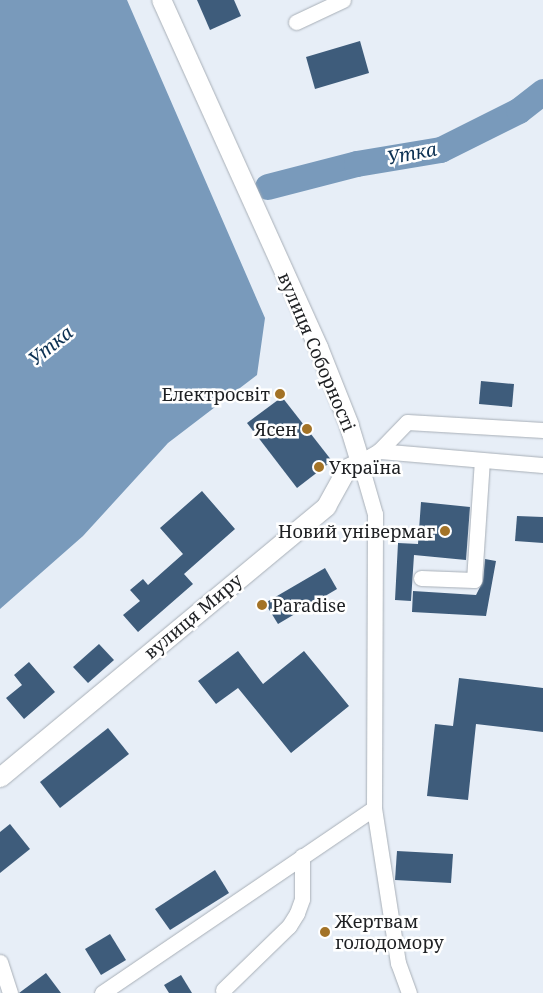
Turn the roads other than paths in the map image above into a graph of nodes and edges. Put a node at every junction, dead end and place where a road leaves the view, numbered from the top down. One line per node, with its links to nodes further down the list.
1 (160, 0): 7 (main road, вулиця Соборності)
2 (343, 0): 3 (street)
3 (296, 22)
4 (543, 430): 5 (street, вулиця Миру)
5 (379, 451): 6 (street); 7 (street, вулиця Миру)
6 (482, 460): 8 (street); 9 (street)
7 (360, 462): 10 (main road, вулиця Миру); 11 (street, вулиця Соборності)
8 (543, 465)
9 (422, 578)
10 (0, 777)
11 (374, 808): 12 (street); 17 (street, вулиця Соборності)
12 (302, 856): 14 (street); 16 (street)
13 (0, 962): 15 (street)
14 (222, 992)
15 (10, 993)
16 (102, 993)
17 (409, 993)

